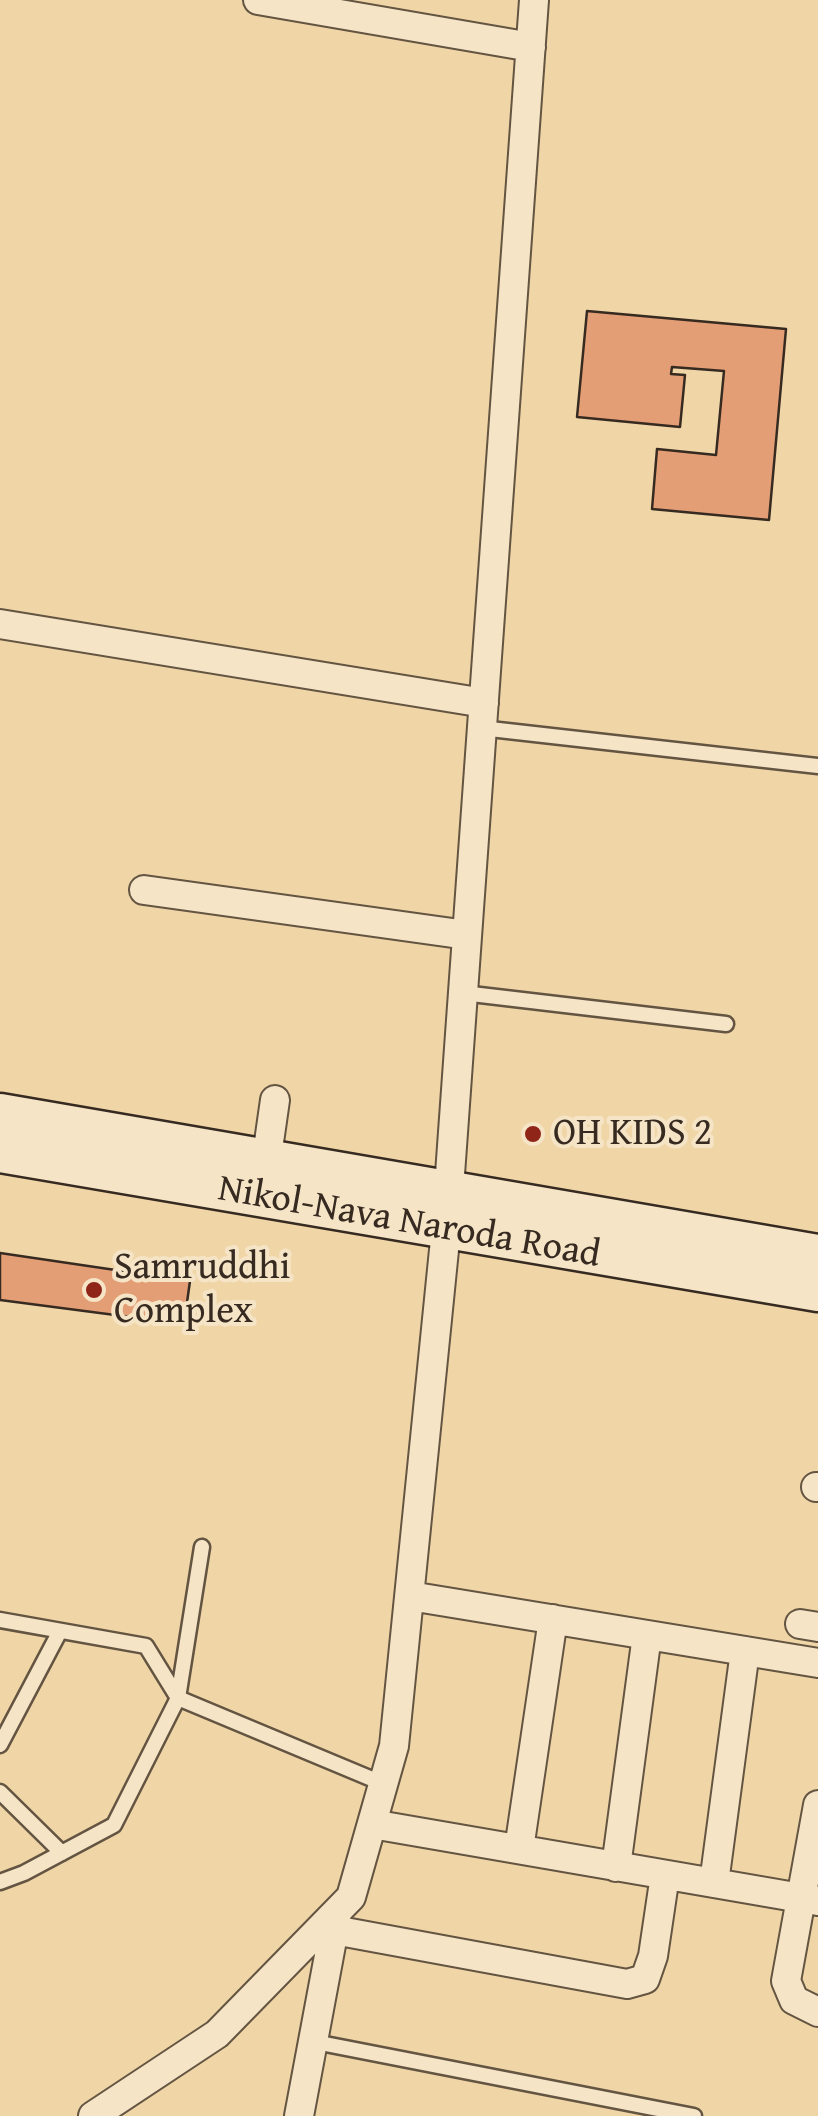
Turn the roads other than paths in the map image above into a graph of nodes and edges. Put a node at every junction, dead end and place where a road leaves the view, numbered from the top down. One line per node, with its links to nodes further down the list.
1 (258, 0): 3 (street)
2 (534, 0): 3 (street)
3 (531, 48): 5 (street)
4 (0, 624): 5 (street)
5 (482, 716): 6 (lane); 8 (street)
6 (818, 766)
7 (144, 890): 8 (street)
8 (467, 935): 9 (street)
9 (462, 993): 10 (lane); 15 (street)
10 (726, 1024)
11 (275, 1100): 14 (street)
12 (0, 1114): 14 (street)
13 (0, 1152): 14 (street, Nikol-Nava Naroda Road)
14 (263, 1180): 15 (street, Nikol-Nava Naroda Road)
15 (447, 1212): 16 (street); 17 (street, Nikol-Nava Naroda Road); 19 (street)
16 (818, 1256)
17 (818, 1291)
18 (202, 1547): 26 (lane)
19 (410, 1596): 20 (street); 28 (street)
20 (553, 1619): 23 (street); 32 (street)
21 (0, 1620): 22 (lane)
22 (60, 1631): 26 (lane); 27 (lane)
23 (647, 1635): 24 (street); 34 (street)
24 (745, 1651): 25 (street); 37 (street)
25 (818, 1664)
26 (178, 1698): 28 (lane); 33 (lane)
27 (0, 1745)
28 (384, 1784): 31 (street)
29 (0, 1792): 33 (lane)
30 (818, 1805): 38 (street)
31 (372, 1824): 32 (street); 39 (street)
32 (520, 1850): 34 (street)
33 (62, 1853): 36 (lane)
34 (616, 1866): 35 (street)
35 (665, 1874): 37 (street); 39 (street)
36 (0, 1882)
37 (714, 1883): 38 (street)
38 (810, 1900): 40 (street)
39 (335, 1920): 41 (street); 42 (street)
40 (818, 2012)
41 (315, 2042): 43 (street); 44 (lane)
42 (93, 2116)
43 (299, 2116)
44 (694, 2116)

